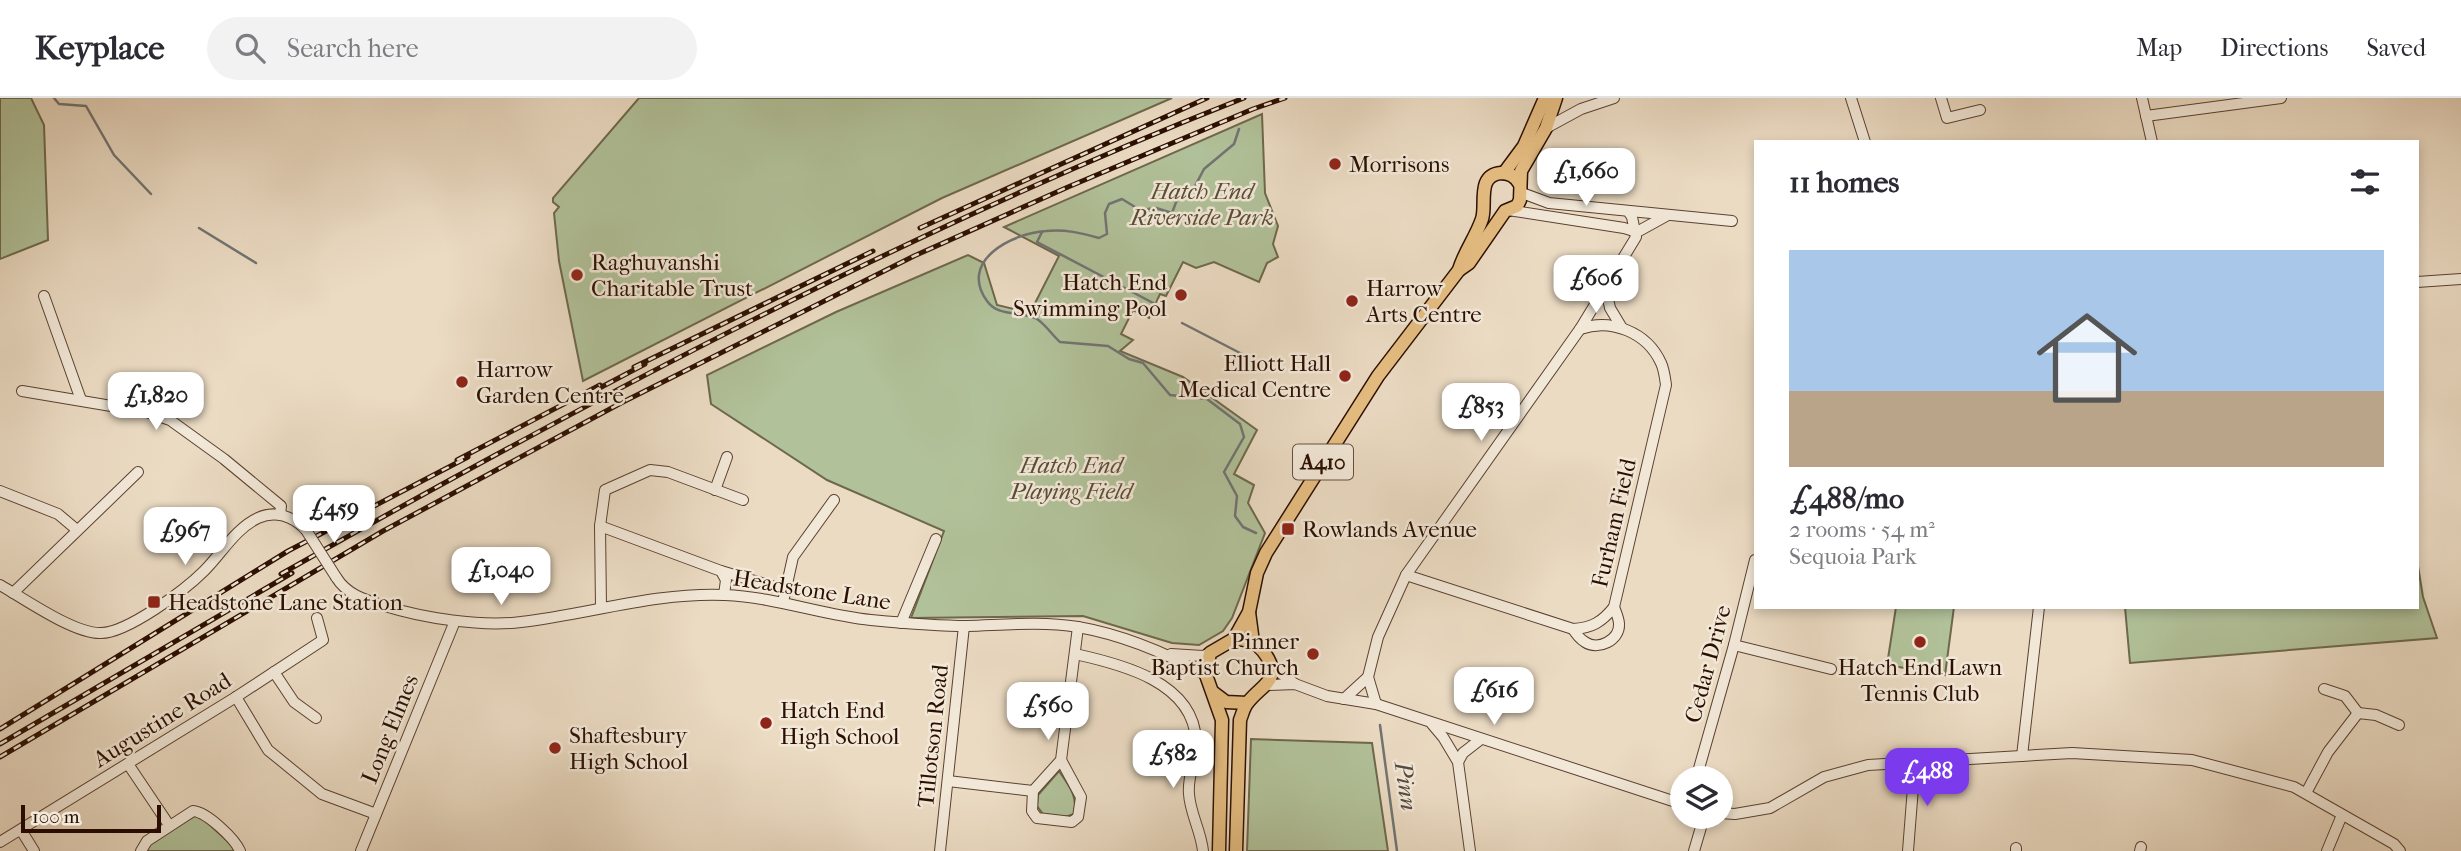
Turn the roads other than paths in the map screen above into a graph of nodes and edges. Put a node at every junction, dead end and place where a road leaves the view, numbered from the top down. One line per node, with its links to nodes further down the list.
1 (1614, 98): 7 (street)
2 (1852, 98): 11 (street)
3 (1941, 98): 8 (street)
4 (2142, 98): 9 (street)
5 (2281, 98): 9 (street)
6 (1549, 101): 7 (street); 10 (main road); 13 (main road)
7 (1581, 109): 10 (street)
8 (1980, 110)
9 (2146, 116): 12 (street)
10 (1546, 128): 14 (main road)
11 (1864, 140)
12 (2152, 140)
13 (1503, 173): 14 (main road); 15 (main road)
14 (1521, 188): 16 (main road); 17 (street)
15 (1485, 199): 16 (main road); 21 (main road, A410)
16 (1506, 211): 20 (street); 21 (main road, A410)
17 (1628, 211): 18 (street); 20 (street)
18 (1666, 216): 19 (street); 20 (street)
19 (1732, 221)
20 (1637, 232): 24 (street)
21 (1459, 270): 50 (main road, A410)
22 (2461, 279): 23 (street)
23 (2419, 282)
24 (1606, 289): 26 (street); 27 (street)
25 (44, 296): 29 (street)
26 (1622, 328): 27 (street); 48 (street, Furham Field)
27 (1580, 329): 42 (street)
28 (22, 391): 29 (street)
29 (81, 400): 36 (street)
30 (727, 457): 32 (street)
31 (138, 472): 38 (street)
32 (715, 490): 34 (street); 37 (street)
33 (0, 491): 38 (street)
34 (743, 500)
35 (834, 500): 43 (street)
36 (281, 515): 44 (street); 52 (street, Headstone Lane, bridge)
37 (600, 526): 41 (street); 47 (street)
38 (77, 530): 44 (street)
39 (936, 539): 53 (street)
40 (1754, 564): 59 (street, Cedar Drive)
41 (721, 571): 43 (street); 45 (street)
42 (1406, 575): 56 (street); 67 (street)
43 (785, 590): 46 (street)
44 (5, 591)
45 (724, 595): 46 (street, Headstone Lane); 47 (street, Headstone Lane)
46 (783, 602): 53 (street, Headstone Lane)
47 (601, 607): 52 (street, Headstone Lane)
48 (1614, 607): 56 (street, Furham Field); 56 (street)
49 (2039, 609): 81 (street)
50 (1249, 612): 57 (main road, A410); 58 (main road, A410)
51 (317, 618): 65 (street, Augustine Road)
52 (455, 621): 91 (street, Long Elmes)
53 (901, 623): 54 (street, Headstone Lane)
54 (964, 626): 55 (street, Headstone Lane); 87 (street, Tillotson Road)
55 (1077, 627): 61 (street); 62 (street, Headstone Lane)
56 (1573, 629)
57 (1234, 639): 58 (main road); 60 (main road)
58 (1253, 642): 63 (main road)
59 (1734, 645): 64 (street); 86 (street, Cedar Drive)
60 (1210, 653): 62 (street, Headstone Lane); 66 (main road)
61 (1074, 654): 82 (street); 103 (street)
62 (1167, 654): 66 (street, Headstone Lane)
63 (1271, 666): 68 (street); 69 (main road)
64 (1831, 669)
65 (274, 672): 72 (street, Augustine Road); 77 (street)
66 (1206, 675): 71 (main road)
67 (1368, 677): 73 (street); 75 (street)
68 (1295, 684): 69 (street); 73 (street)
69 (1267, 685): 74 (main road)
70 (2324, 689): 76 (street)
71 (1214, 693): 74 (main road); 104 (main road)
72 (236, 698): 85 (street, Augustine Road); 91 (street)
73 (1344, 699): 75 (street)
74 (1247, 703): 105 (main road)
75 (1376, 704): 78 (street)
76 (2358, 713): 79 (street); 89 (street)
77 (316, 718)
78 (1431, 722): 80 (street); 83 (street)
79 (2399, 725)
80 (1481, 739): 83 (street); 90 (street)
81 (2022, 756): 84 (street); 89 (street)
82 (1061, 760): 88 (street); 88 (street)
83 (1458, 762): 106 (street)
84 (1915, 762): 92 (street); 108 (street)
85 (128, 764): 94 (street); 96 (street, Augustine Road)
86 (1700, 766)
87 (948, 781): 88 (street); 102 (street, Tillotson Road)
88 (1033, 791)
89 (2306, 793): 93 (street)
90 (1670, 800)
91 (376, 814): 101 (street, Long Elmes)
92 (1733, 814)
93 (2342, 815): 109 (street); 110 (street)
94 (169, 825): 99 (street); 100 (street)
95 (1700, 829): 107 (street)
96 (21, 830): 97 (street, Augustine Road); 98 (street)
97 (0, 842)
98 (34, 851)
99 (141, 851)
100 (240, 851)
101 (362, 851)
102 (940, 851)
103 (1203, 851)
104 (1219, 851)
105 (1236, 851)
106 (1470, 851)
107 (1694, 851)
108 (1908, 851)
109 (2328, 851)
110 (2400, 851)

